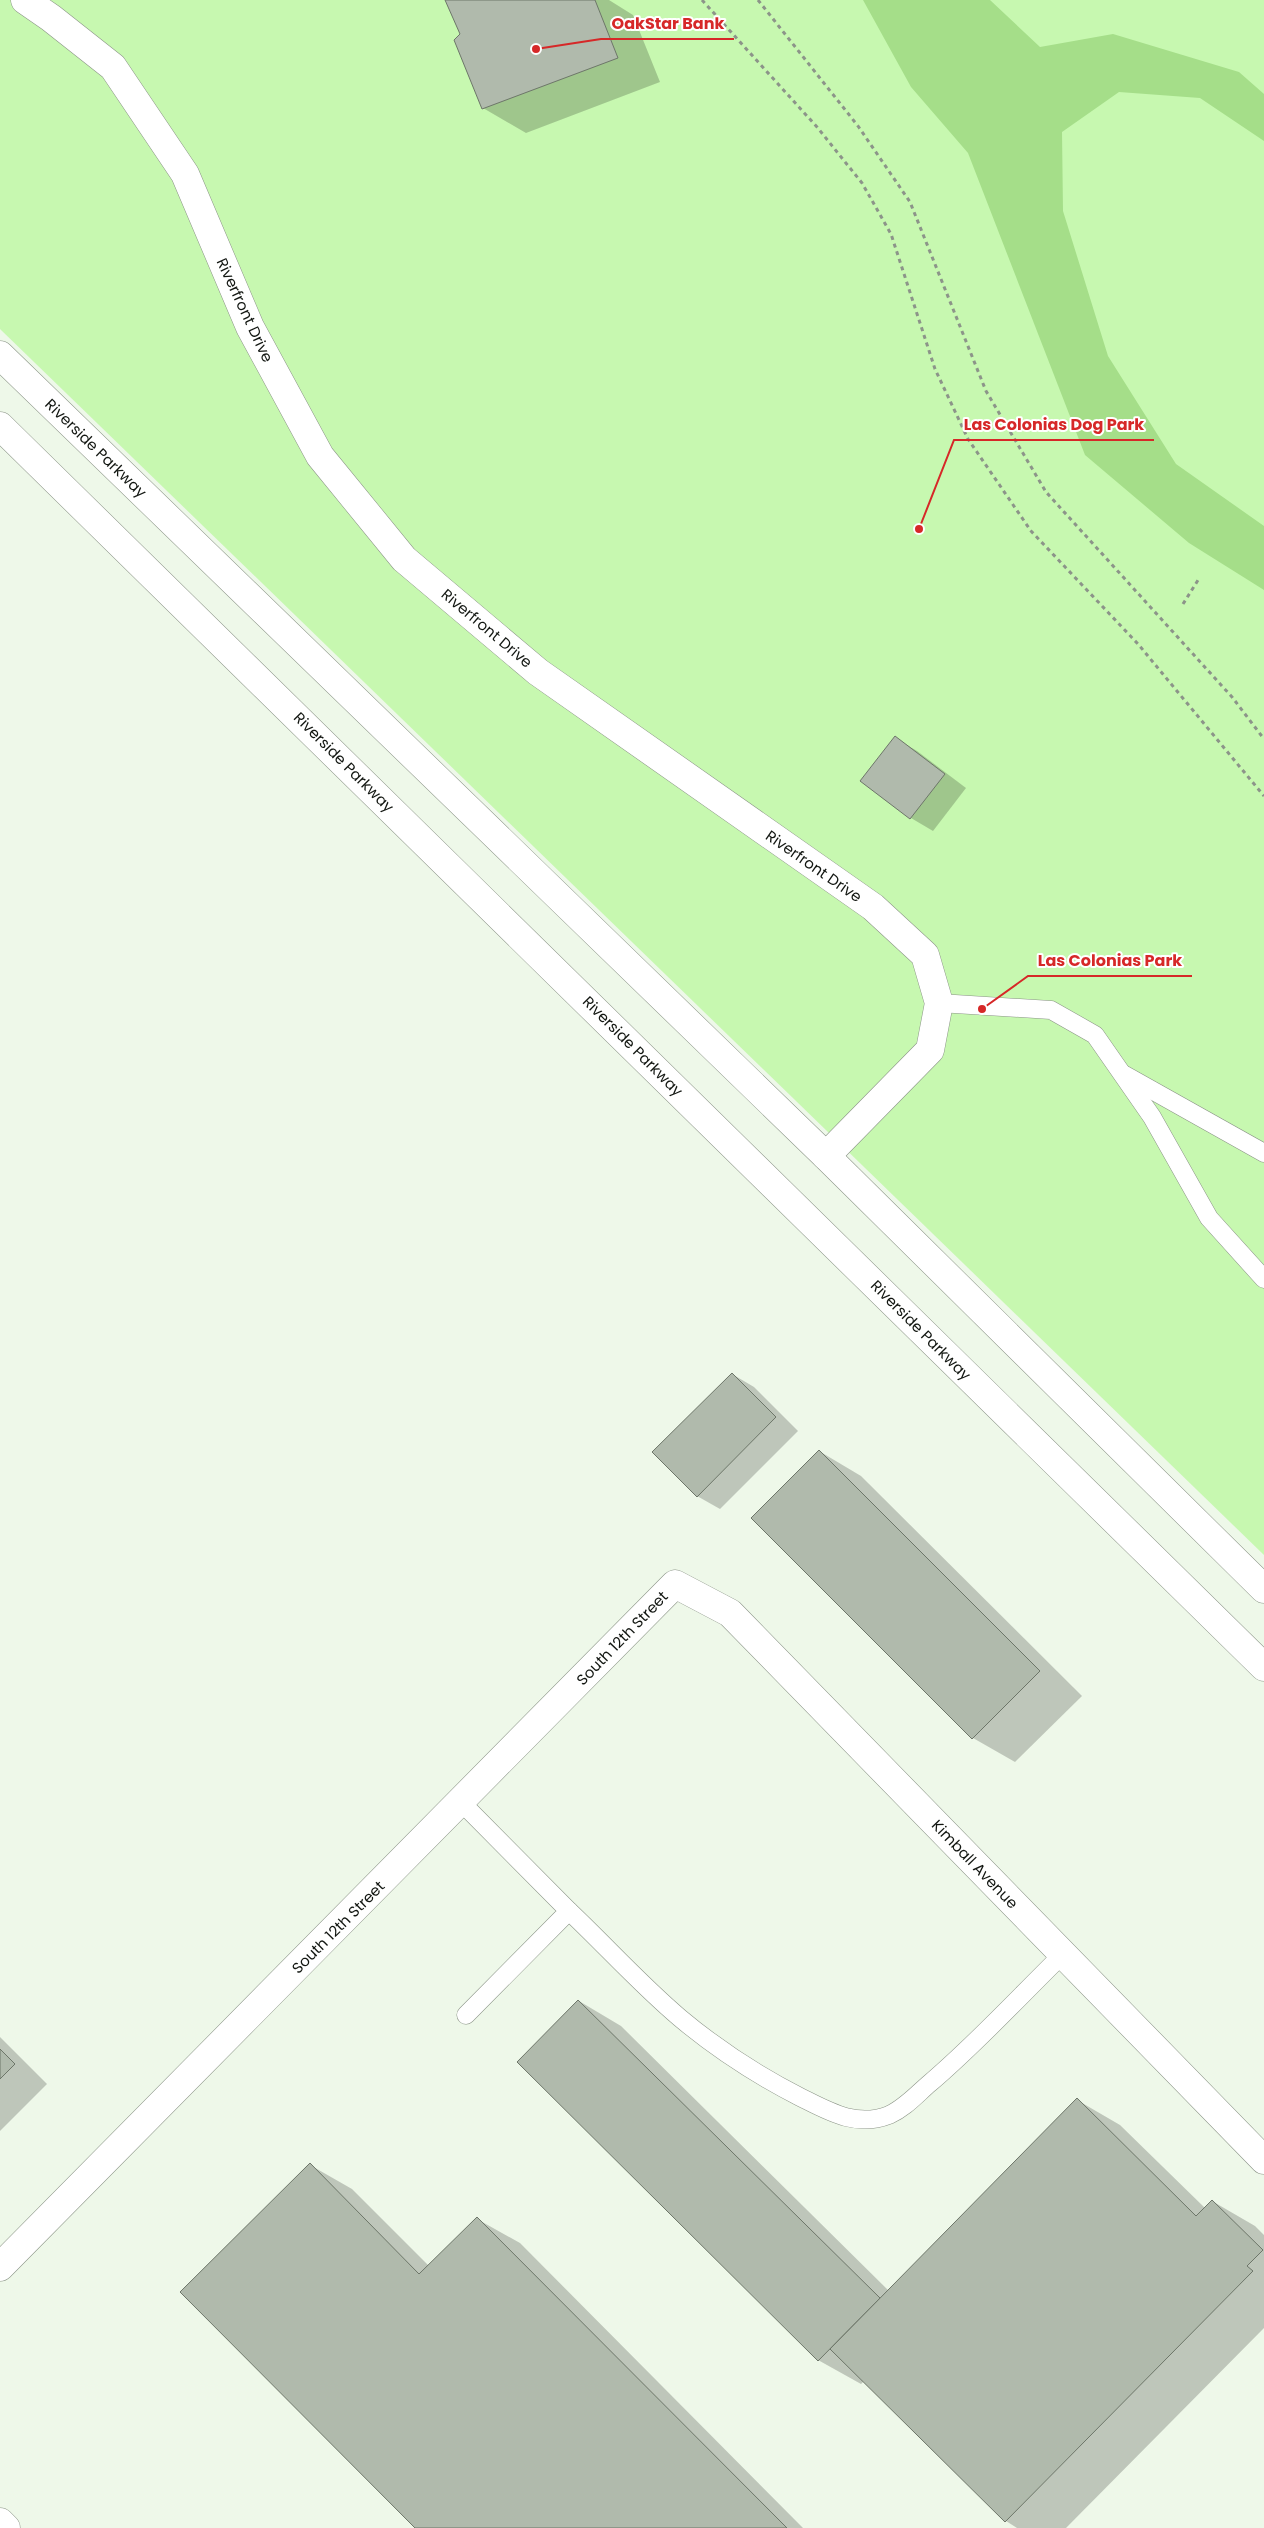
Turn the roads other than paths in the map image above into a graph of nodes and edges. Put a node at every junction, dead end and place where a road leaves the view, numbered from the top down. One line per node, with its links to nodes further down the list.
1 (25, 0): 4 (main road, Riverfront Drive)
2 (0, 355): 7 (main road, Riverside Parkway)
3 (0, 426): 11 (main road, Riverside Parkway)
4 (939, 1003): 5 (lane); 7 (main road, Riverfront Drive)
5 (1121, 1073): 6 (lane); 8 (lane)
6 (1264, 1153)
7 (826, 1156): 10 (main road, Riverside Parkway)
8 (1264, 1279)
9 (675, 1584): 12 (main road, South 12th Street); 14 (main road, Kimball Avenue)
10 (1264, 1589)
11 (1264, 1667)
12 (461, 1802): 13 (lane); 17 (main road, South 12th Street)
13 (569, 1911): 14 (lane); 15 (lane)
14 (1063, 1954): 16 (main road, Kimball Avenue)
15 (466, 2015)
16 (1264, 2160)
17 (0, 2267)
18 (0, 2522): 19 (main road)
19 (6, 2528)

